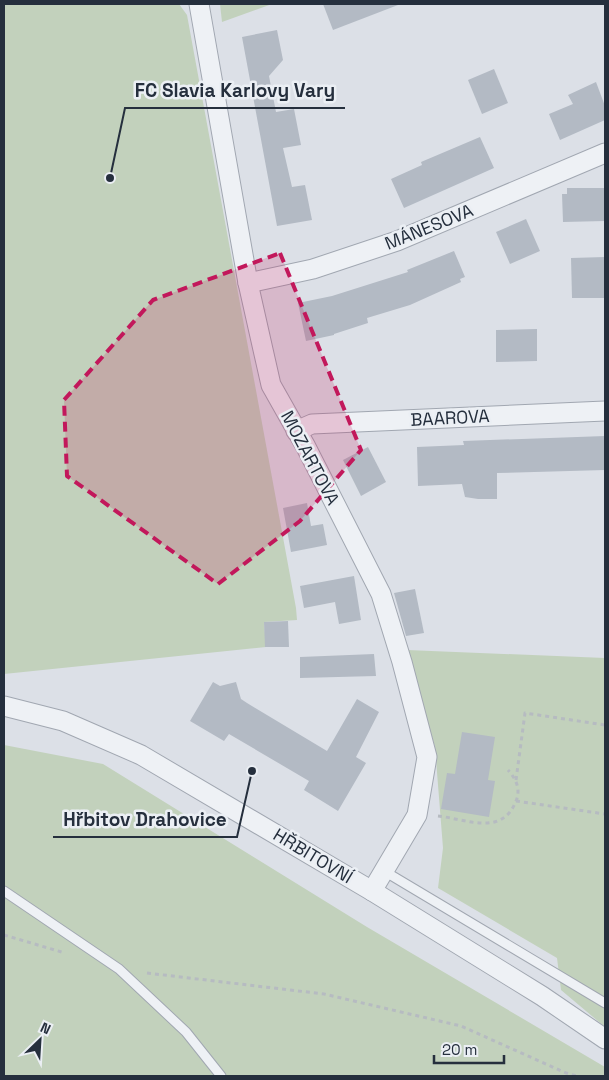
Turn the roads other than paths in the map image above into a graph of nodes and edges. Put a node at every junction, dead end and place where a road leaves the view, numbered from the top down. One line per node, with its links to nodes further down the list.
1 (199, 4): 3 (street, MOZARTOVA)
2 (605, 153): 3 (street, MÁNESOVA)
3 (248, 283): 5 (street, MOZARTOVA)
4 (605, 411): 5 (street, BAAROVA)
5 (296, 431): 7 (street, MOZARTOVA)
6 (4, 706): 9 (street, HŘBITOVNÍ)
7 (384, 871): 9 (street, MOZARTOVA); 10 (lane)
8 (4, 891): 12 (lane)
9 (372, 891): 11 (street, HŘBITOVNÍ)
10 (605, 1003)
11 (605, 1039)
12 (221, 1076)

